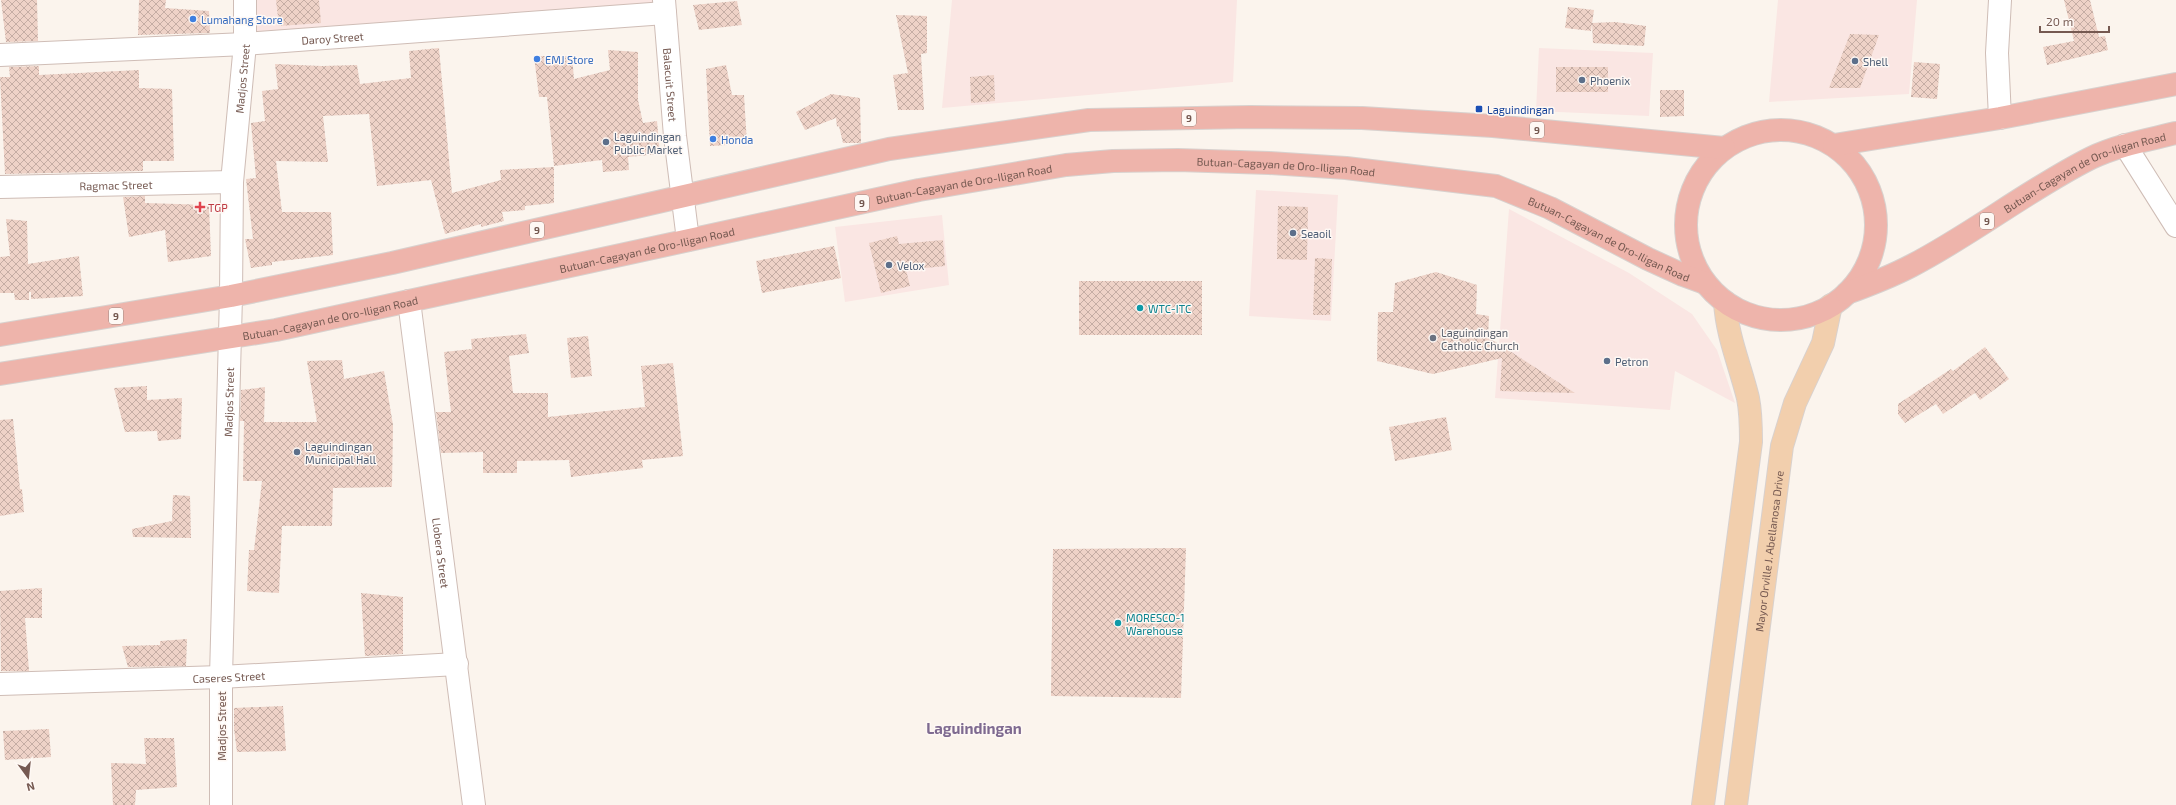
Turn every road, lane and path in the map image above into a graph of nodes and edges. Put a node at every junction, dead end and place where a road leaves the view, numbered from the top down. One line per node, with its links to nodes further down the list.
1 (245, 0): 4 (street, Madjos Street)
2 (2000, 0): 7 (street)
3 (664, 7): 4 (street, Daroy Street); 14 (street, Balacuit Street)
4 (245, 44): 5 (street, Daroy Street); 12 (street, Madjos Street)
5 (0, 55)
6 (2176, 84): 7 (highway)
7 (2000, 118): 9 (highway)
8 (2176, 133): 10 (highway, Butuan-Cagayan de Oro-Iligan Road / 9)
9 (1834, 145): 11 (highway, 9); 19 (highway, 9)
10 (2125, 145): 15 (street); 19 (highway, Butuan-Cagayan de Oro-Iligan Road / 9)
11 (1724, 148): 14 (highway, 9); 17 (highway, 9)
12 (232, 182): 13 (street, Ragmac Street); 18 (street, Madjos Street)
13 (0, 187)
14 (682, 197): 16 (street, Balacuit Street); 18 (highway, 9)
15 (2176, 226)
16 (688, 240): 17 (highway, Butuan-Cagayan de Oro-Iligan Road / 9); 20 (highway, Butuan-Cagayan de Oro-Iligan Road / 9)
17 (1706, 283): 21 (highway, 9)
18 (231, 296): 22 (highway, 9); 23 (street, Madjos Street)
19 (1839, 299): 21 (highway, 9); 31 (main road, Mayor Orville J. Abellanosa Drive)
20 (409, 301): 23 (highway, Butuan-Cagayan de Oro-Iligan Road / 9); 25 (street, Llobera Street)
21 (1725, 302): 30 (main road)
22 (0, 335)
23 (229, 338): 24 (highway, Butuan-Cagayan de Oro-Iligan Road / 9); 26 (street, Madjos Street)
24 (0, 374)
25 (457, 664): 26 (street, Caseres Street); 29 (street, Llobera Street)
26 (221, 677): 27 (street, Caseres Street); 28 (street, Madjos Street)
27 (0, 684)
28 (221, 805)
29 (474, 805)
30 (1703, 805)
31 (1736, 805)

